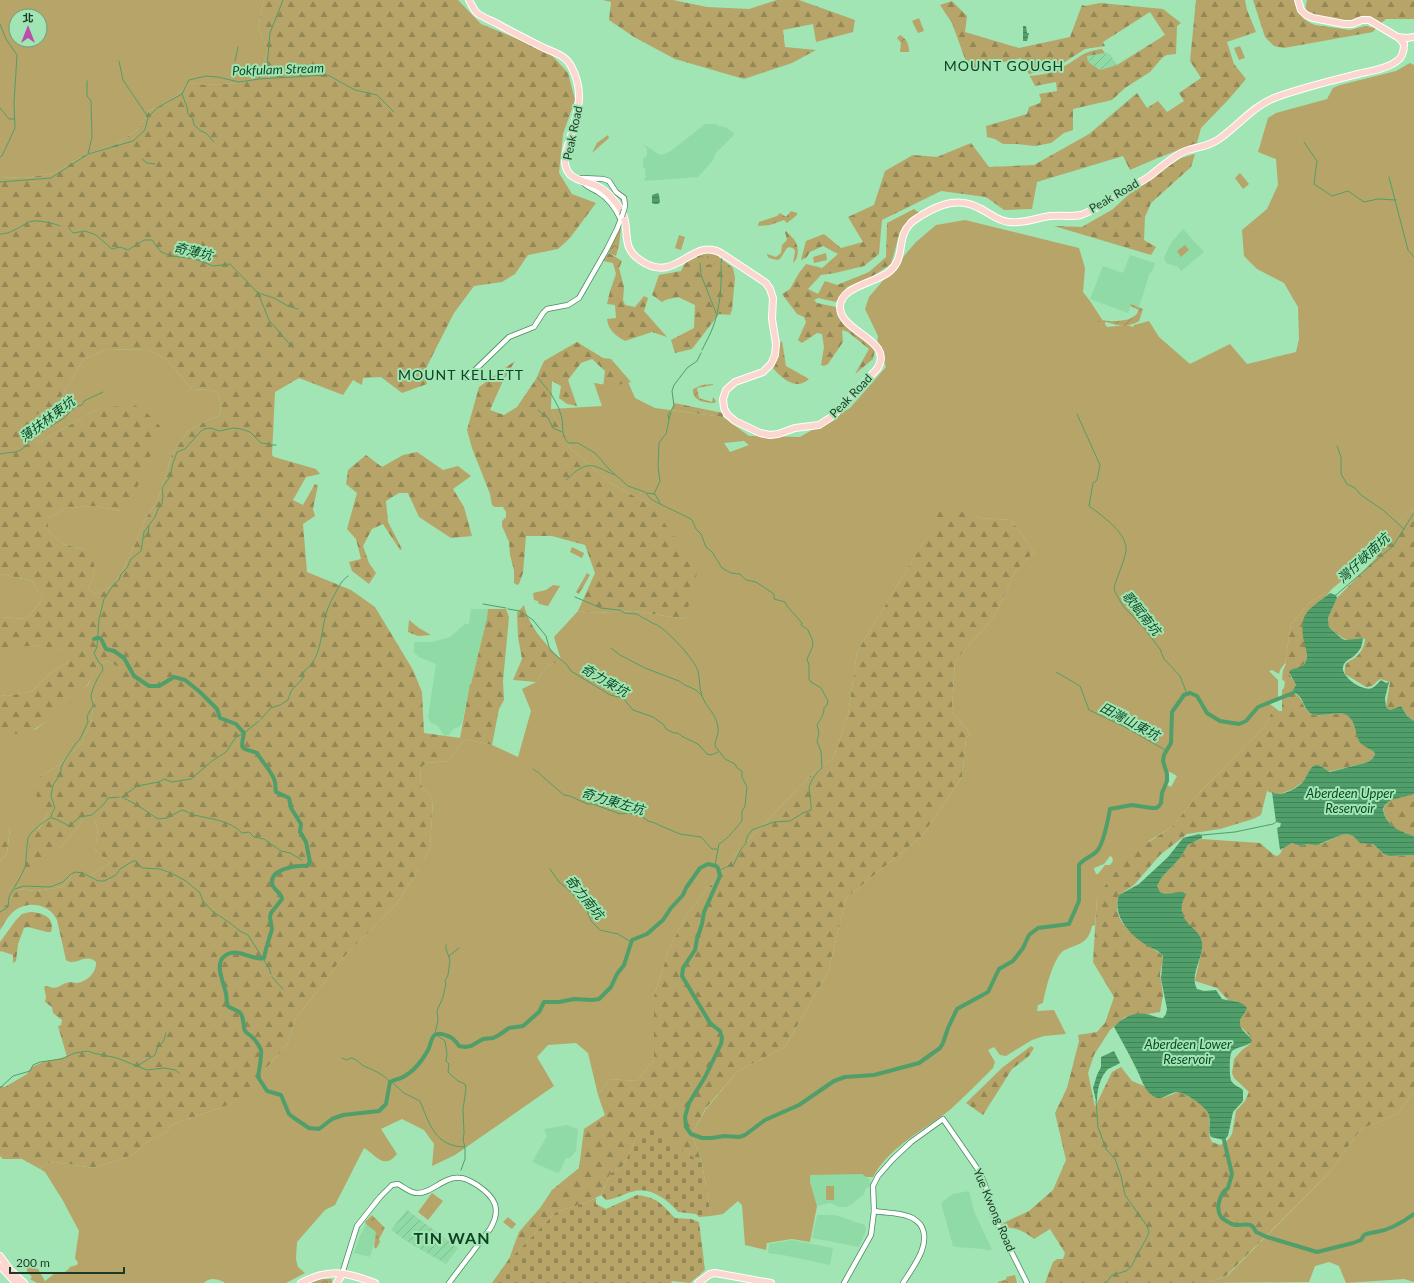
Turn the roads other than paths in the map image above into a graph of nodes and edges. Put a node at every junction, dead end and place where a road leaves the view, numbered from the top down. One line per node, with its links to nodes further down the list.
1 (469, 0): 6 (main road, Peak Road)
2 (1298, 0): 3 (main road)
3 (1394, 36): 4 (main road); 5 (main road)
4 (1414, 37): 5 (main road)
5 (1404, 44): 6 (main road, Peak Road)
6 (582, 180): 7 (street); 7 (street, bridge)
7 (621, 218): 8 (street)
8 (464, 378)
9 (874, 1211): 21 (street); 22 (street); 23 (street, Yue Kwong Road)
10 (0, 1256): 14 (main road)
11 (0, 1266): 13 (main road)
12 (342, 1274): 15 (main road); 16 (main road); 17 (main road); 18 (street)
13 (16, 1283)
14 (24, 1283)
15 (301, 1283)
16 (337, 1283)
17 (375, 1283)
18 (449, 1283)
19 (698, 1283): 20 (main road)
20 (771, 1283)
21 (844, 1283)
22 (903, 1283)
23 (1027, 1283)

